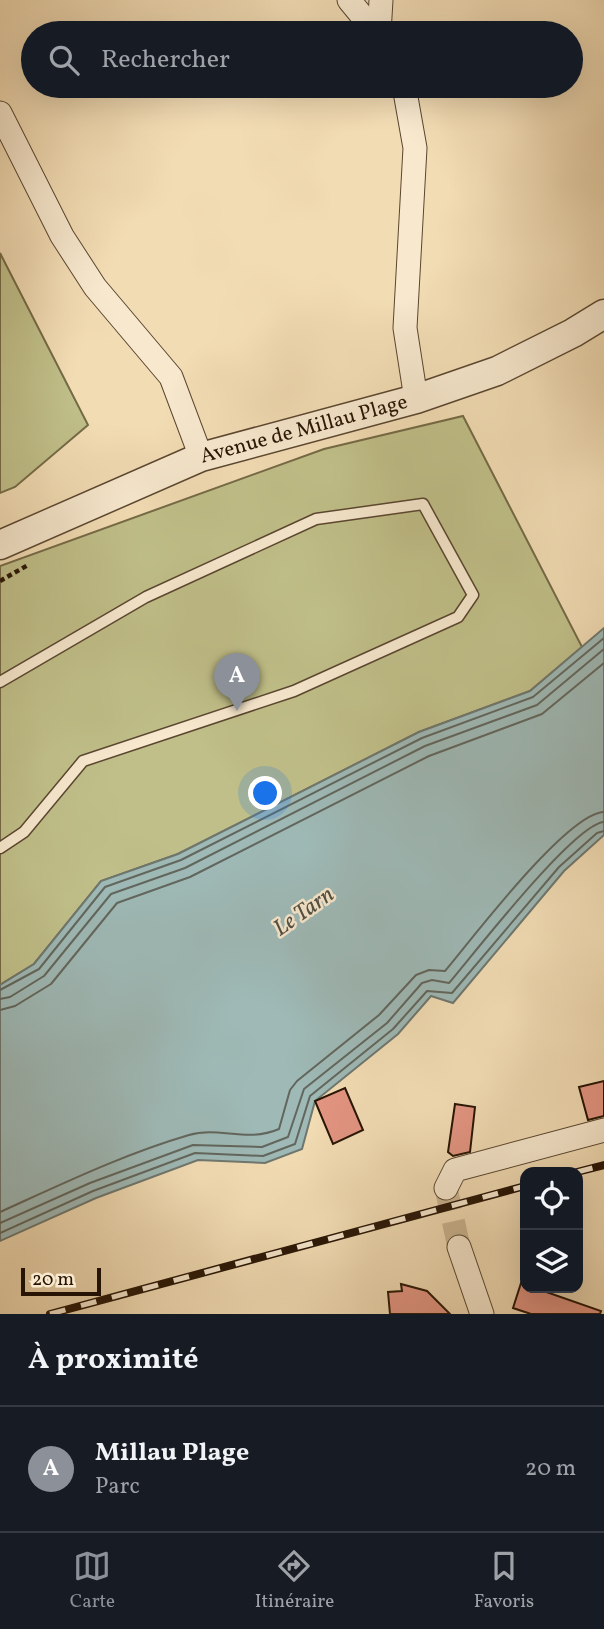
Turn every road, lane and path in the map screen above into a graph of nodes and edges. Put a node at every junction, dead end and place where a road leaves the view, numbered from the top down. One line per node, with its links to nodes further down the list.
1 (349, 0): 3 (street)
2 (380, 0): 4 (street)
3 (367, 21)
4 (378, 21)
5 (406, 98): 8 (street)
6 (0, 113): 9 (street)
7 (604, 314): 8 (street, Avenue de Millau Plage)
8 (416, 399): 9 (street, Avenue de Millau Plage)
9 (201, 457): 10 (street, Avenue de Millau Plage)
10 (0, 545)
11 (0, 682): 12 (lane)
12 (0, 848)
13 (604, 1130): 14 (street)
14 (446, 1188)
15 (459, 1247): 16 (street)
16 (482, 1314)

